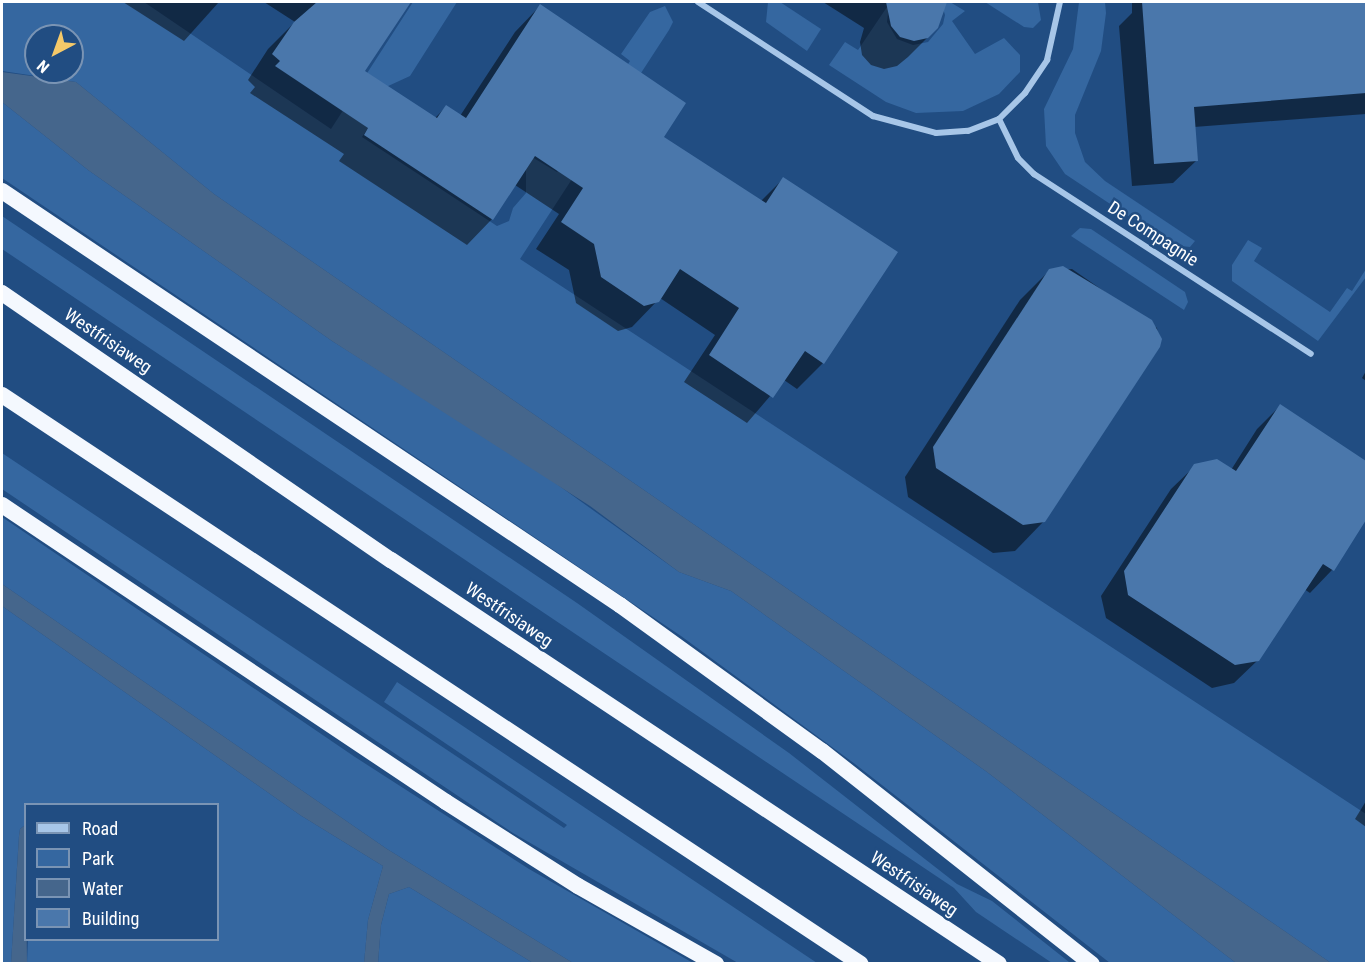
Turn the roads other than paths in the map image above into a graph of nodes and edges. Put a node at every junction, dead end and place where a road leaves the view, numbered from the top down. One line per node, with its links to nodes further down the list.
1 (698, 2): 3 (street)
2 (1060, 2): 3 (street)
3 (999, 119): 6 (street, De Compagnie)
4 (2, 191): 12 (highway)
5 (2, 293): 11 (highway, Westfrisiaweg)
6 (1311, 354)
7 (2, 395): 10 (highway)
8 (2, 505): 9 (highway)
9 (717, 963)
10 (861, 963)
11 (999, 963)
12 (1092, 963)

